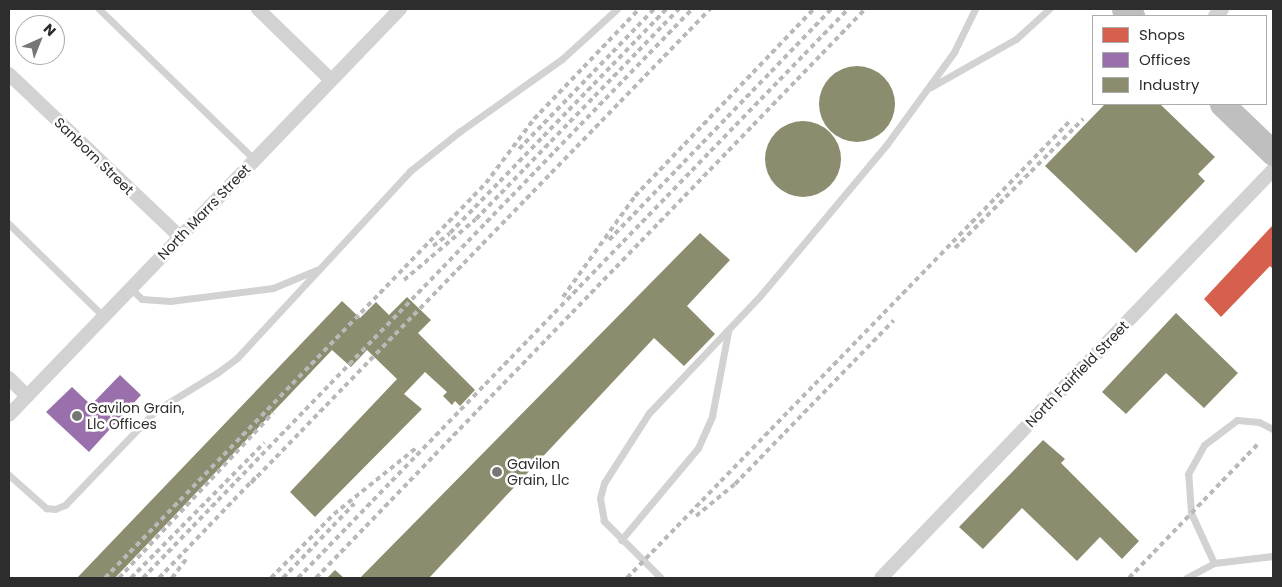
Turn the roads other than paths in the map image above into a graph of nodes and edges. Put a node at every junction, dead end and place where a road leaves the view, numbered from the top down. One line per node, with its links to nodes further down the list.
1 (99, 9): 12 (lane)
2 (258, 9): 8 (street)
3 (400, 9): 8 (street, North Marrs Street)
4 (617, 9): 16 (lane)
5 (975, 9): 9 (lane)
6 (1049, 9): 9 (lane)
7 (9, 74): 15 (street, Sanborn Street)
8 (331, 80): 12 (street, North Marrs Street)
9 (930, 88): 19 (lane)
10 (1223, 105): 11 (highway)
11 (1273, 153)
12 (255, 160): 15 (street, North Marrs Street)
13 (1273, 170): 29 (street, North Fairfield Street)
14 (9, 224): 18 (lane)
15 (180, 238): 17 (street, North Marrs Street)
16 (323, 266): 17 (lane); 24 (lane)
17 (130, 288): 18 (street, North Marrs Street)
18 (103, 316): 21 (street, North Marrs Street)
19 (729, 329): 25 (lane); 25 (lane)
20 (9, 378): 21 (street)
21 (27, 396): 22 (street, North Marrs Street)
22 (9, 415)
23 (1273, 429): 27 (lane)
24 (9, 475)
25 (621, 540): 28 (lane)
26 (1273, 556): 27 (lane)
27 (1214, 563): 30 (lane)
28 (662, 578)
29 (881, 578)
30 (1186, 578)

